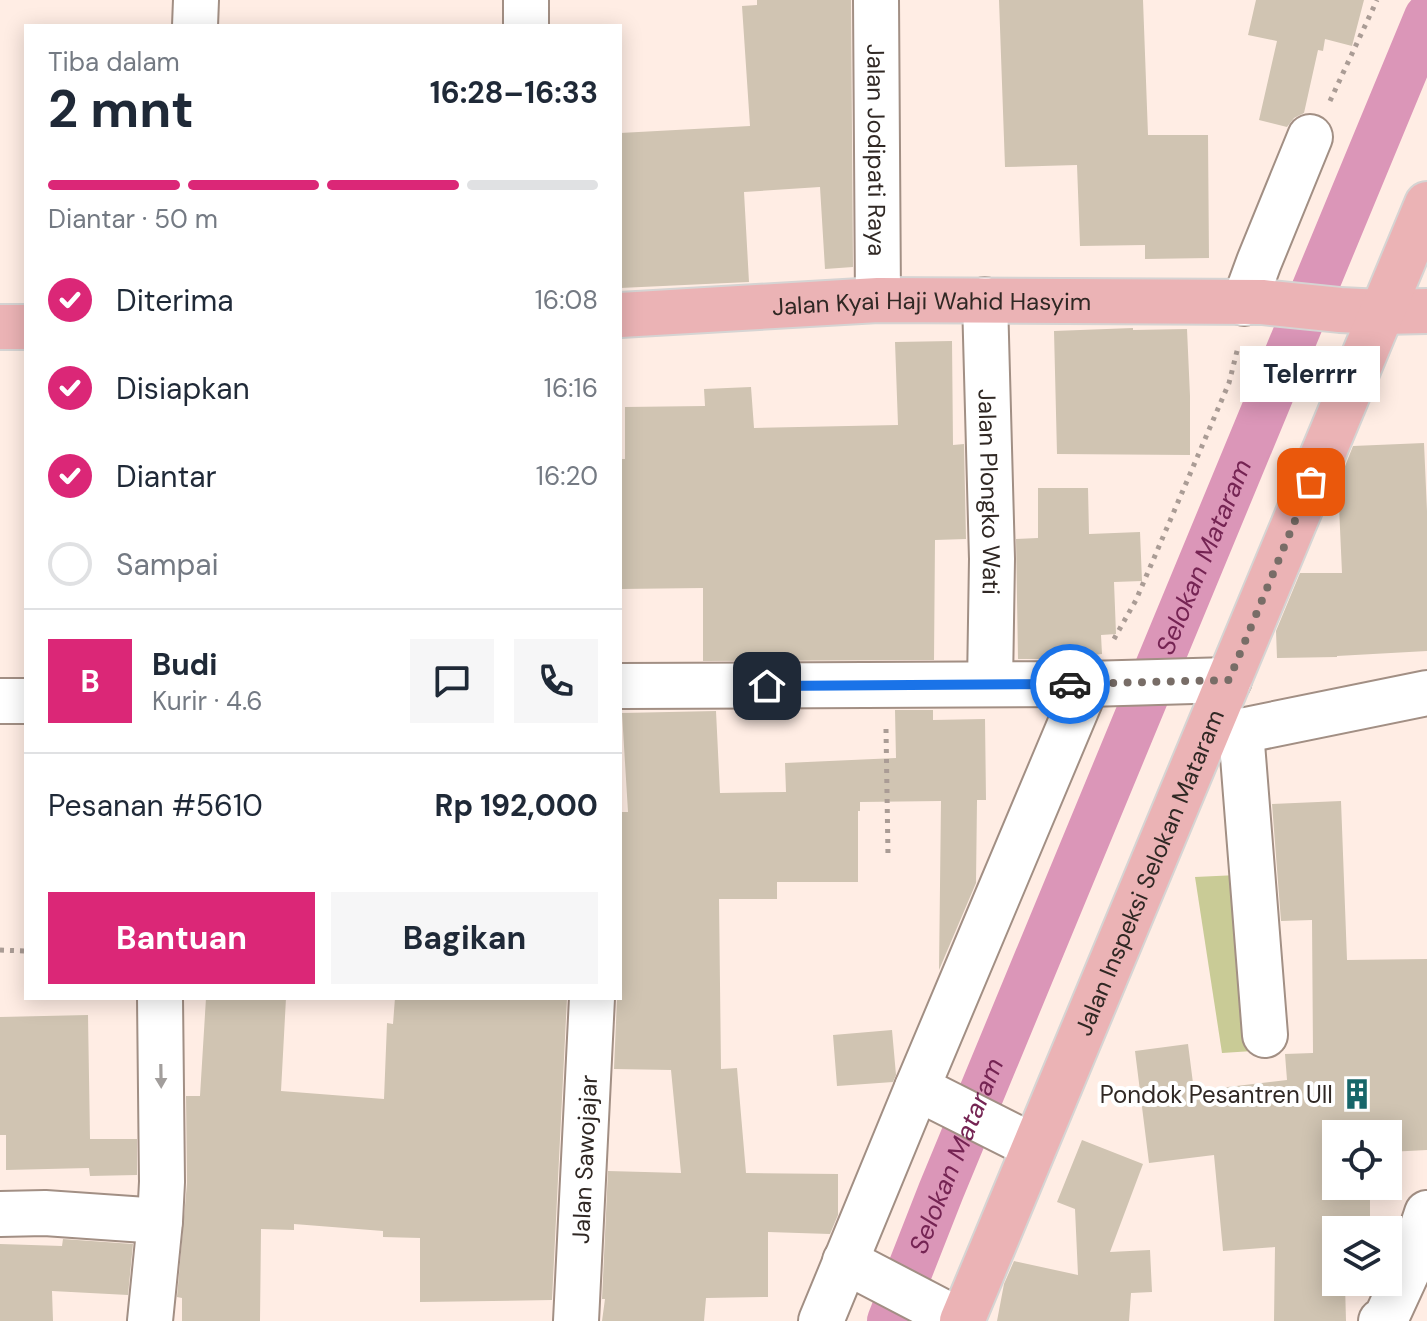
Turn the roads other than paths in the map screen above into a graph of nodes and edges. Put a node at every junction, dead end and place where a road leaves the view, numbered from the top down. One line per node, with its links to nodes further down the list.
1 (196, 0): 4 (street)
2 (526, 0): 5 (street)
3 (876, 0): 8 (street, Jalan Jodipati Raya)
4 (195, 24)
5 (526, 24)
6 (1310, 137): 10 (street)
7 (1427, 204): 11 (main road, Jalan Inspeksi Selokan Mataram)
8 (878, 300): 9 (main road, Jalan Kyai Haji Wahid Hasyim); 13 (main road, Jalan Kyai Haji Wahid Hasyim)
9 (985, 300): 10 (main road, Jalan Kyai Haji Wahid Hasyim); 17 (street, Jalan Plongko Wati)
10 (1253, 302): 11 (main road, Jalan Kyai Haji Wahid Hasyim)
11 (1361, 311): 12 (main road, Jalan Kyai Haji Wahid Hasyim); 16 (main road, Jalan Inspeksi Selokan Mataram)
12 (1427, 311)
13 (622, 315)
14 (0, 327): 15 (main road)
15 (24, 327)
16 (1229, 680): 18 (street); 23 (main road, Jalan Inspeksi Selokan Mataram)
17 (990, 684): 18 (street); 19 (street)
18 (1094, 684): 27 (street)
19 (622, 686)
20 (1427, 693): 23 (street)
21 (0, 701): 22 (street)
22 (24, 701)
23 (1226, 728): 26 (street); 28 (main road, Jalan Inspeksi Selokan Mataram)
24 (160, 1000): 31 (street, one-way to 31)
25 (592, 1000): 35 (street, Jalan Sawojajar)
26 (1265, 1035)
27 (931, 1095): 28 (street); 32 (street)
28 (1034, 1147): 33 (main road, Jalan Inspeksi Selokan Mataram)
29 (1427, 1213): 37 (street)
30 (0, 1214): 31 (street)
31 (160, 1221): 34 (street)
32 (859, 1268): 33 (street); 36 (street)
33 (952, 1316)
34 (150, 1321)
35 (576, 1321)
36 (821, 1321)
37 (1381, 1321)

